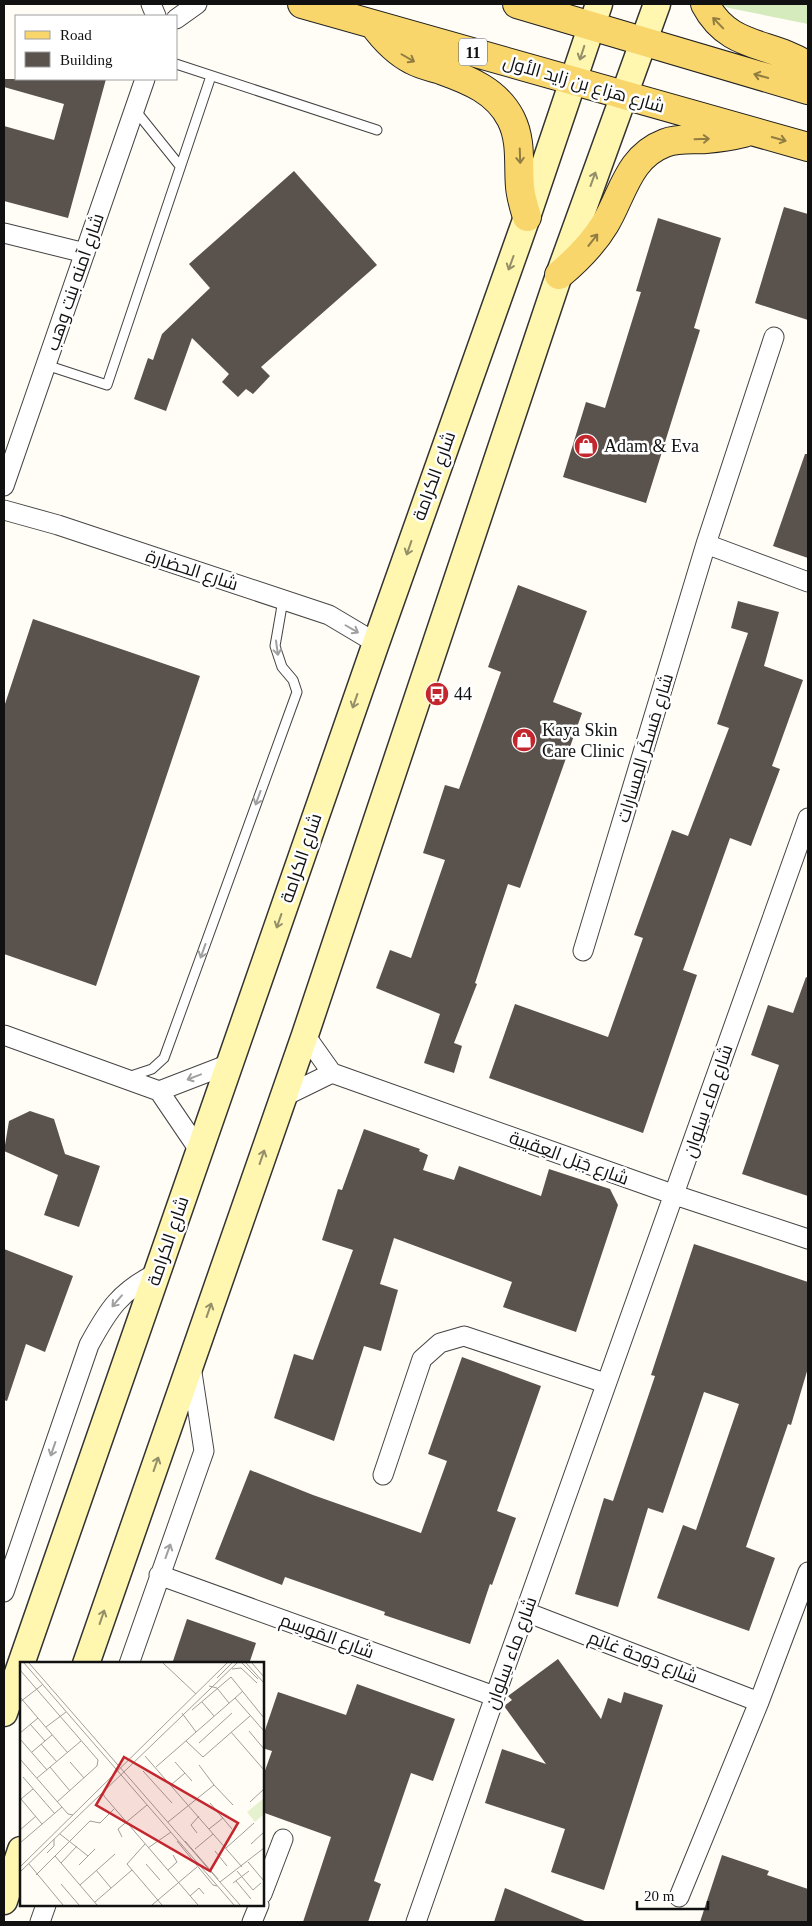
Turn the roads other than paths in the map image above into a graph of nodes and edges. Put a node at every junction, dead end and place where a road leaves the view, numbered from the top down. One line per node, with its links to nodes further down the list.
1 (197, 4): 7 (street)
2 (302, 4): 8 (main road, شارع هزاع بن زايد الأول / 11)
3 (517, 4): 6 (main road)
4 (657, 4): 9 (main road)
5 (705, 4): 11 (main road, one-way to 5)
6 (595, 15): 9 (main road); 14 (main road, شارع الكرامة, one-way to 14)
7 (178, 18)
8 (373, 24): 14 (main road, شارع هزاع بن زايد الأول / 11); 22 (main road, one-way to 22)
9 (643, 41): 15 (main road, one-way to 9); 16 (main road)
10 (178, 65): 12 (lane)
11 (808, 66)
12 (210, 76): 18 (lane); 21 (lane)
13 (145, 80): 17 (street, شارع آمنه بنت وهب)
14 (573, 81): 16 (main road, شارع هزاع بن زايد الأول / 11); 22 (main road, شارع الكرامة)
15 (808, 90)
16 (623, 95): 19 (main road, شارع هزاع بن زايد الأول / 11); 25 (main road, one-way to 16)
17 (134, 110): 21 (lane); 24 (street, شارع آمنه بنت وهب)
18 (377, 130)
19 (750, 131): 20 (main road, شارع هزاع بن زايد الأول / 11, one-way to 20); 25 (main road, one-way to 19)
20 (808, 147)
21 (180, 166): 27 (lane)
22 (527, 217): 33 (main road, شارع الكرامة, one-way to 33)
23 (4, 233): 24 (street)
24 (85, 253): 27 (street, شارع آمنه بنت وهب)
25 (559, 275): 37 (main road)
26 (774, 337): 30 (street, شارع مَسكَر المِسارات)
27 (46, 365): 28 (street, شارع آمنه بنت وهب)
28 (4, 486)
29 (4, 510): 32 (street, شارع الحضارة)
30 (706, 544): 31 (street); 35 (street, شارع مَسكَر المِسارات)
31 (808, 582)
32 (283, 600): 33 (street, شارع الحضارة, one-way to 33); 40 (lane, one-way to 40)
33 (376, 643): 38 (main road, شارع الكرامة, one-way to 38)
34 (808, 818): 44 (street, شارع ماء سِلوان)
35 (583, 951)
36 (4, 1035): 40 (street)
37 (305, 1035): 39 (street); 42 (main road)
38 (229, 1064): 41 (street, one-way to 41); 43 (main road, شارع الكرامة)
39 (332, 1073): 42 (street); 44 (street, شارع جَبَل العِقيبة)
40 (124, 1079): 41 (street)
41 (159, 1091): 43 (street)
42 (283, 1097): 47 (main road, one-way to 42)
43 (199, 1150): 46 (main road, شارع الكرامة)
44 (675, 1195): 45 (street, شارع جَبَل العِقيبة); 48 (street, شارع ماء سِلوان)
45 (808, 1239)
46 (157, 1273): 52 (street, one-way to 52); 54 (main road, شارع الكرامة)
47 (190, 1364): 51 (street, one-way to 47); 55 (main road, one-way to 47)
48 (605, 1383): 49 (street); 53 (street, شارع ماء سِلوان)
49 (383, 1475)
50 (808, 1572): 59 (street)
51 (159, 1575): 56 (street); 58 (street, شارع المَوسِم)
52 (4, 1592)
53 (526, 1612): 58 (street, شارع ماء سِلوان); 59 (street, شارع دَوحة غانِم)
54 (22, 1662)
55 (87, 1662)
56 (130, 1662)
57 (20, 1667): 60 (main road, شارع الكرامة)
58 (494, 1696): 70 (street, شارع ماء سِلوان)
59 (759, 1702): 64 (street)
60 (4, 1713)
61 (283, 1840): 63 (street)
62 (20, 1853): 65 (main road)
63 (264, 1889)
64 (679, 1897)
65 (4, 1901)
66 (46, 1906): 68 (street)
67 (258, 1906): 69 (street)
68 (40, 1922)
69 (252, 1922)
70 (416, 1922)

